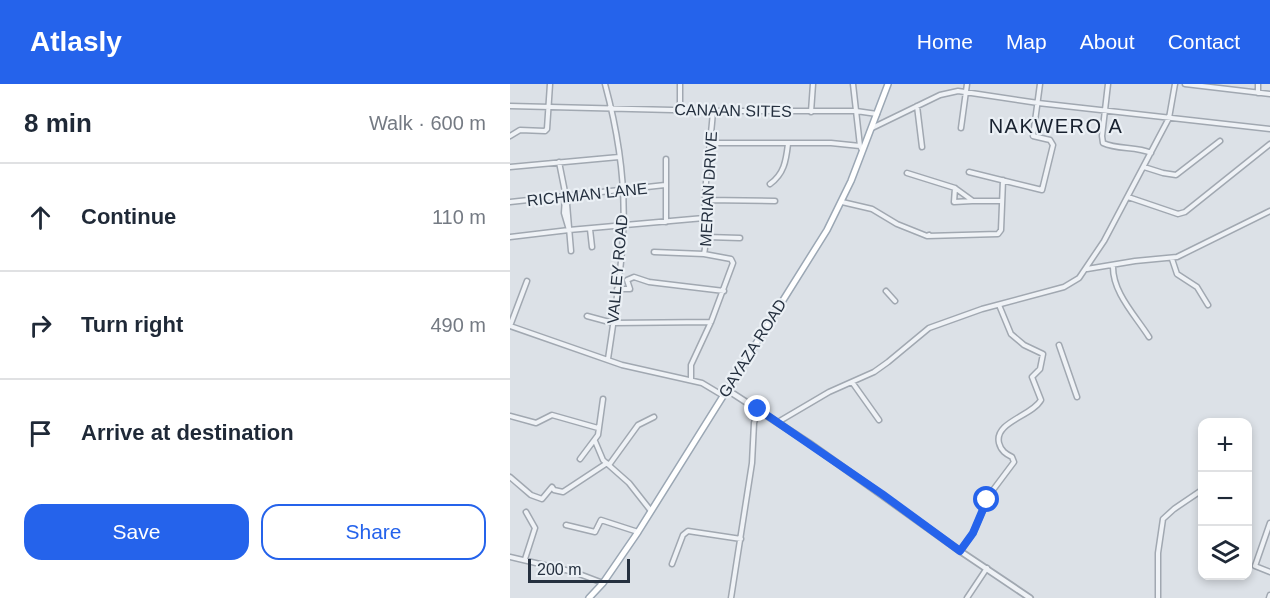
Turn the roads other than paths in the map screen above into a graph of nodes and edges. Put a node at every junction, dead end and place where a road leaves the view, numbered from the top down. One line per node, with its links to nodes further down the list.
1 (550, 84): 19 (street)
2 (605, 84): 20 (street, VALLEY ROAD)
3 (680, 84): 21 (street)
4 (813, 84): 25 (street)
5 (853, 84): 23 (street)
6 (888, 84): 26 (main road, GAYAZA ROAD)
7 (967, 84): 13 (street)
8 (1040, 84): 16 (street)
9 (1108, 84): 24 (street)
10 (1175, 84): 27 (street)
11 (1185, 84): 14 (street)
12 (1258, 84): 14 (street)
13 (966, 93): 16 (street); 18 (street); 29 (street)
14 (1258, 93): 15 (street)
15 (1270, 94)
16 (1038, 103): 24 (street); 46 (street)
17 (510, 106): 19 (street, CANAAN SITES)
18 (916, 106): 28 (street); 36 (street)
19 (549, 107): 20 (street, CANAAN SITES); 31 (street)
20 (611, 108): 21 (street, CANAAN SITES); 39 (street, VALLEY ROAD)
21 (680, 109): 22 (street, CANAAN SITES)
22 (712, 111): 25 (street, CANAAN SITES); 35 (street, MERIAN DRIVE)
23 (855, 111): 25 (street, CANAAN SITES); 26 (street, CANAAN SITES); 37 (street)
24 (1105, 111): 27 (street); 38 (street)
25 (811, 112)
26 (878, 114): 28 (main road, GAYAZA ROAD)
27 (1169, 118): 30 (street); 38 (street)
28 (872, 128): 37 (main road, GAYAZA ROAD)
29 (961, 128)
30 (1270, 129)
31 (510, 136)
32 (1220, 141): 43 (street)
33 (788, 144): 35 (street); 37 (street); 47 (street)
34 (1270, 144): 52 (street)
35 (710, 146): 53 (street, MERIAN DRIVE)
36 (922, 147)
37 (861, 148): 58 (main road, GAYAZA ROAD)
38 (1151, 153): 43 (street)
39 (619, 156): 41 (street); 50 (street, VALLEY ROAD)
40 (666, 159): 48 (street)
41 (559, 162): 42 (street); 51 (street)
42 (510, 167)
43 (1144, 167): 52 (street)
44 (969, 172): 46 (street)
45 (907, 173): 49 (street)
46 (1003, 180): 56 (street)
47 (770, 184)
48 (665, 185): 50 (street, RICHMAN LANE); 61 (street)
49 (955, 188): 55 (street); 55 (street)
50 (622, 190): 51 (street, RICHMAN LANE); 62 (street, VALLEY ROAD)
51 (566, 196): 57 (street, RICHMAN LANE); 64 (street)
52 (1128, 197): 74 (street)
53 (705, 200): 54 (street); 60 (street, MERIAN DRIVE)
54 (775, 201)
55 (973, 201): 56 (street)
56 (1001, 201): 58 (street)
57 (510, 202): 64 (street)
58 (842, 202): 90 (main road, GAYAZA ROAD)
59 (1270, 211): 72 (street)
60 (704, 218): 61 (street); 66 (street, MERIAN DRIVE)
61 (666, 222): 62 (street)
62 (624, 226): 63 (street); 76 (street, VALLEY ROAD)
63 (590, 229): 64 (street); 68 (street)
64 (569, 230): 65 (street); 69 (street)
65 (510, 237)
66 (707, 237): 67 (street); 71 (street, MERIAN DRIVE)
67 (740, 238)
68 (592, 247)
69 (571, 251)
70 (654, 252): 71 (street)
71 (704, 254): 77 (street, MERIAN DRIVE)
72 (1172, 259): 73 (street); 80 (street)
73 (1113, 265): 74 (street); 85 (street)
74 (1086, 269): 81 (street)
75 (527, 281): 87 (street)
76 (617, 289): 77 (street); 83 (street, VALLEY ROAD)
77 (724, 291): 84 (street, MERIAN DRIVE)
78 (886, 291): 79 (street)
79 (895, 301)
80 (1208, 304)
81 (999, 305): 89 (street); 110 (street)
82 (587, 316): 83 (street)
83 (613, 322): 84 (street); 87 (street, VALLEY ROAD)
84 (711, 322): 88 (street, MERIAN DRIVE)
85 (1149, 337)
86 (1059, 345): 91 (street)
87 (608, 359): 88 (street)
88 (690, 380): 90 (street)
89 (852, 382): 96 (street); 97 (street)
90 (724, 392): 93 (street); 104 (main road, GAYAZA ROAD)
91 (1077, 397)
92 (603, 399): 98 (street)
93 (758, 409): 97 (street); 109 (street)
94 (654, 417): 101 (street)
95 (510, 418): 98 (street)
96 (879, 420)
97 (778, 422): 110 (street)
98 (598, 428): 99 (street)
99 (595, 441): 100 (street); 101 (street)
100 (580, 459)
101 (608, 464): 102 (street); 104 (street)
102 (510, 477)
103 (1198, 493): 121 (street)
104 (651, 511): 108 (main road, GAYAZA ROAD)
105 (526, 512): 112 (street)
106 (1270, 523): 115 (street)
107 (566, 525): 108 (street)
108 (638, 532): 116 (main road, GAYAZA ROAD)
109 (741, 539): 113 (street); 119 (street)
110 (960, 551): 114 (street)
111 (510, 557): 112 (street)
112 (525, 560): 116 (street)
113 (672, 564)
114 (988, 568): 117 (street); 120 (street)
115 (1270, 572)
116 (603, 583): 118 (main road, GAYAZA ROAD)
117 (1026, 597)
118 (591, 598)
119 (731, 598)
120 (967, 598)
121 (1158, 598)

